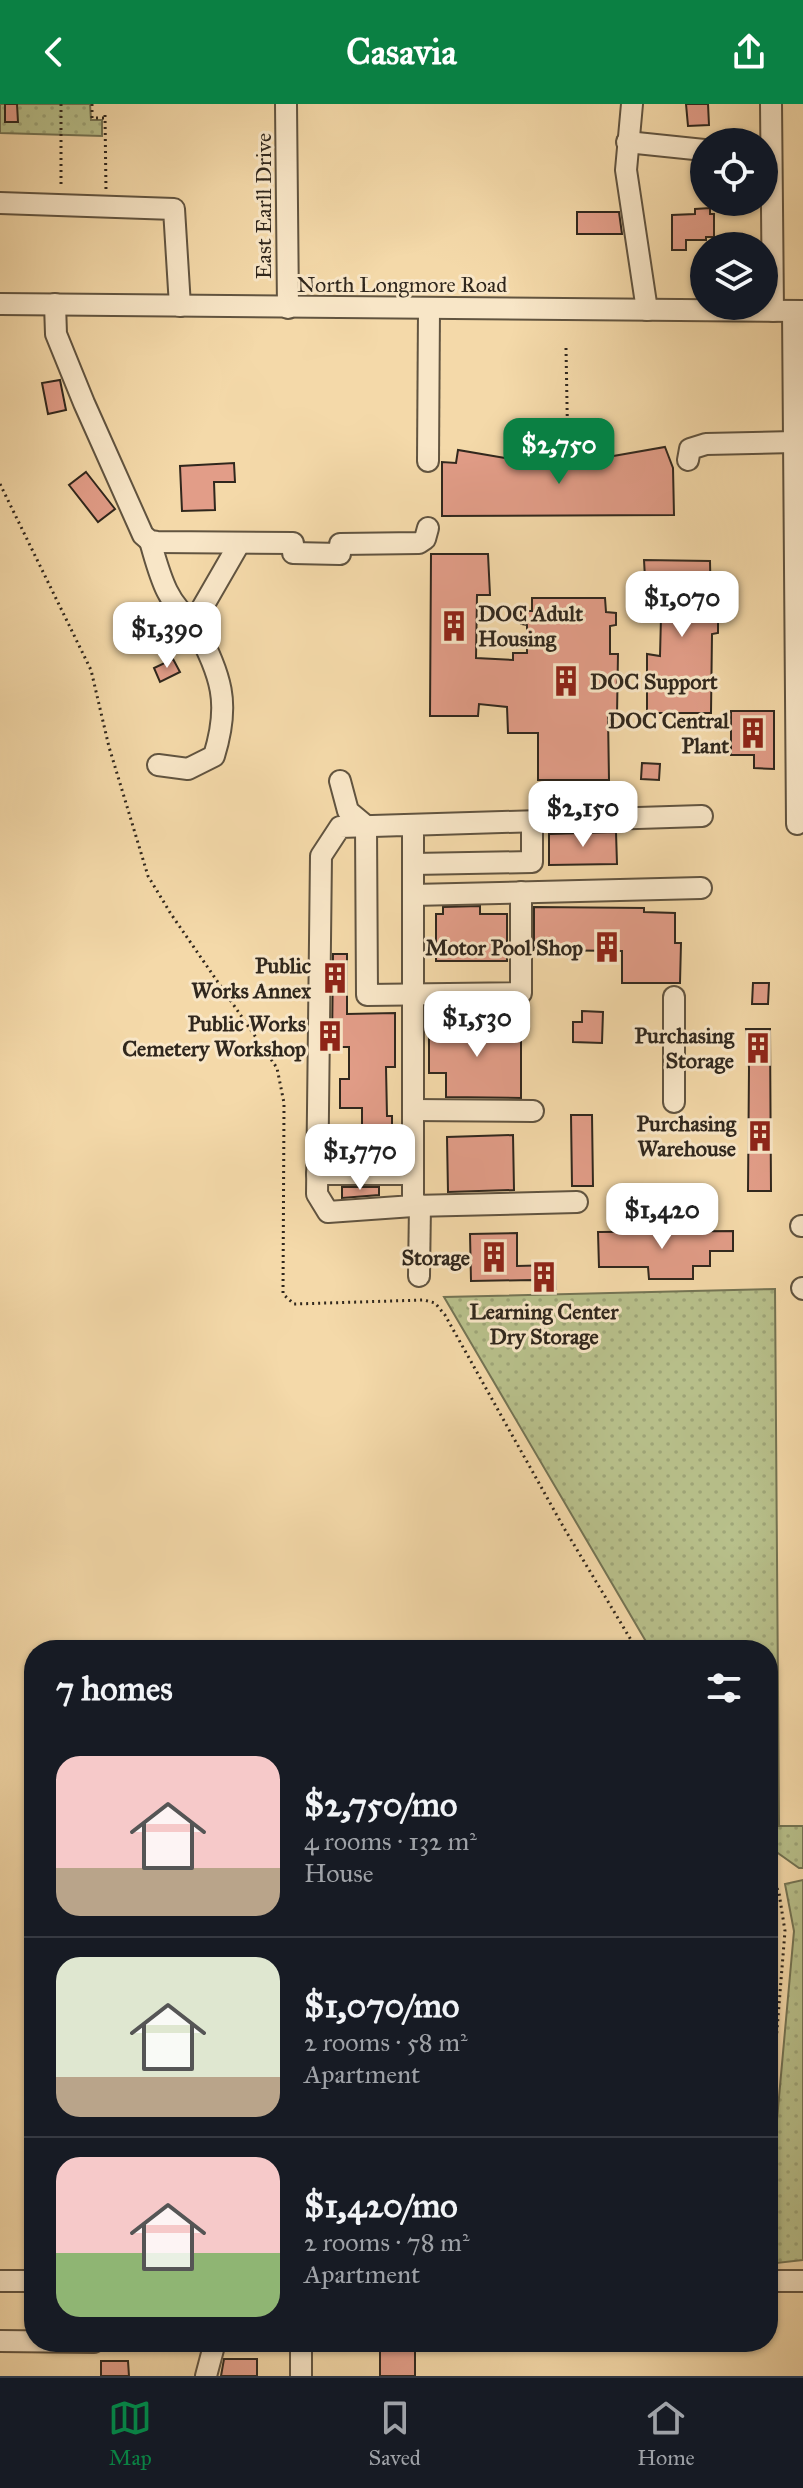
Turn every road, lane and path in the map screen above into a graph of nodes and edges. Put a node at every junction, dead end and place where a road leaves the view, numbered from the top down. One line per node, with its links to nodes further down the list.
1 (61, 104): 10 (path)
2 (92, 104): 11 (path)
3 (286, 104): 16 (street, East Earll Drive)
4 (632, 104): 7 (street)
5 (771, 104): 6 (street)
6 (769, 128)
7 (627, 142): 8 (street); 18 (street)
8 (690, 149)
9 (0, 203): 10 (street)
10 (61, 205): 11 (street)
11 (106, 206): 15 (street)
12 (777, 216): 19 (street)
13 (0, 304): 14 (street, North Longmore Road)
14 (55, 304): 15 (street, North Longmore Road); 30 (street)
15 (180, 306): 16 (street, North Longmore Road)
16 (288, 308): 17 (street, North Longmore Road)
17 (429, 309): 18 (street, North Longmore Road); 27 (street)
18 (647, 310): 19 (street, North Longmore Road)
19 (790, 311): 24 (street)
20 (566, 348): 23 (path)
21 (589, 436): 23 (path)
22 (541, 437): 23 (path)
23 (568, 437): 25 (path)
24 (794, 442): 26 (street); 33 (street)
25 (568, 459)
26 (688, 460)
27 (428, 461)
28 (0, 484): 55 (path)
29 (428, 528): 31 (street)
30 (150, 541): 31 (street); 32 (street)
31 (239, 544): 32 (street)
32 (194, 622): 34 (street)
33 (799, 622): 38 (street)
34 (158, 765)
35 (340, 781): 40 (street)
36 (702, 816): 37 (street)
37 (532, 822): 39 (street); 41 (street)
38 (797, 824)
39 (413, 825): 40 (street); 41 (street)
40 (366, 826): 45 (street); 50 (street)
41 (413, 864): 44 (street)
42 (701, 888): 43 (street)
43 (521, 892): 44 (street); 45 (street)
44 (413, 895): 45 (street)
45 (413, 995): 48 (street)
46 (674, 997): 47 (street)
47 (674, 1102)
48 (413, 1110): 49 (street); 51 (street)
49 (533, 1111)
50 (317, 1174): 51 (street); 53 (street)
51 (412, 1174): 53 (street)
52 (577, 1202): 53 (street)
53 (417, 1205): 54 (street)
54 (419, 1276)
55 (631, 1640)
56 (778, 1891): 57 (path)
57 (778, 2017)
58 (0, 2281): 59 (street)
59 (24, 2281)
60 (778, 2281): 61 (street)
61 (803, 2281)
62 (0, 2341): 63 (street)
63 (24, 2341)
64 (212, 2352): 66 (street)
65 (301, 2352): 67 (street)
66 (206, 2376)
67 (301, 2376)

